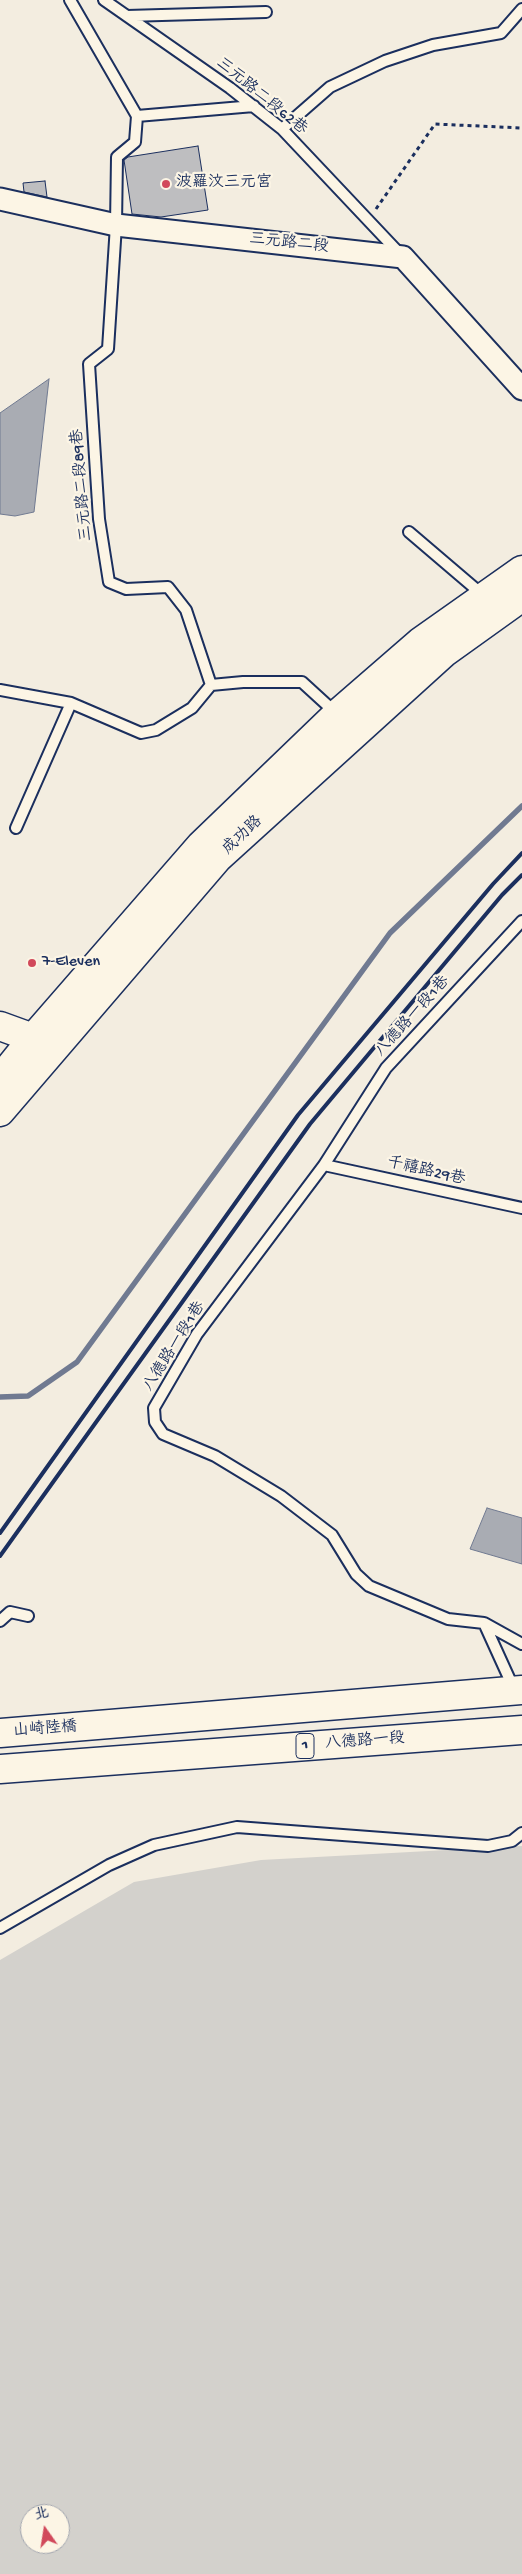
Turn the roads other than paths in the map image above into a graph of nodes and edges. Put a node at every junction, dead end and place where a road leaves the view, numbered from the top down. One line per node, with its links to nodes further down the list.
1 (70, 0): 7 (lane)
2 (104, 0): 5 (lane, 三元路二段62巷)
3 (522, 9): 8 (lane)
4 (266, 12): 5 (lane)
5 (127, 16): 6 (lane, 三元路二段62巷)
6 (254, 106): 7 (lane); 8 (lane, 三元路二段62巷)
7 (137, 116): 10 (lane)
8 (282, 129): 11 (lane, 三元路二段62巷)
9 (0, 199): 10 (street, 三元路二段)
10 (116, 225): 11 (street, 三元路二段); 17 (lane, 三元路二段89巷)
11 (403, 257): 12 (street)
12 (522, 389)
13 (409, 532): 15 (lane)
14 (522, 570): 15 (street, 成功路)
15 (485, 596): 20 (street, 成功路)
16 (522, 597): 20 (street, 成功路)
17 (212, 685): 19 (lane); 20 (lane)
18 (0, 690): 19 (lane)
19 (71, 703): 21 (lane)
20 (344, 724): 24 (street, 成功路)
21 (16, 828)
22 (522, 921): 27 (lane, 八德路一段1巷)
23 (0, 1026): 24 (street)
24 (42, 1044): 25 (street, 成功路); 26 (street, 成功路)
25 (0, 1079)
26 (0, 1112)
27 (324, 1165): 28 (lane, 千禧路29巷); 31 (lane, 八德路一段1巷)
28 (522, 1208)
29 (28, 1616): 30 (lane)
30 (0, 1621)
31 (484, 1623): 32 (lane); 33 (lane)
32 (522, 1644)
33 (520, 1693): 35 (street, 山崎陸橋)
34 (522, 1730): 36 (street, 八德路一段 / 1)
35 (0, 1733)
36 (0, 1769)
37 (522, 1833): 38 (lane)
38 (0, 1928)

